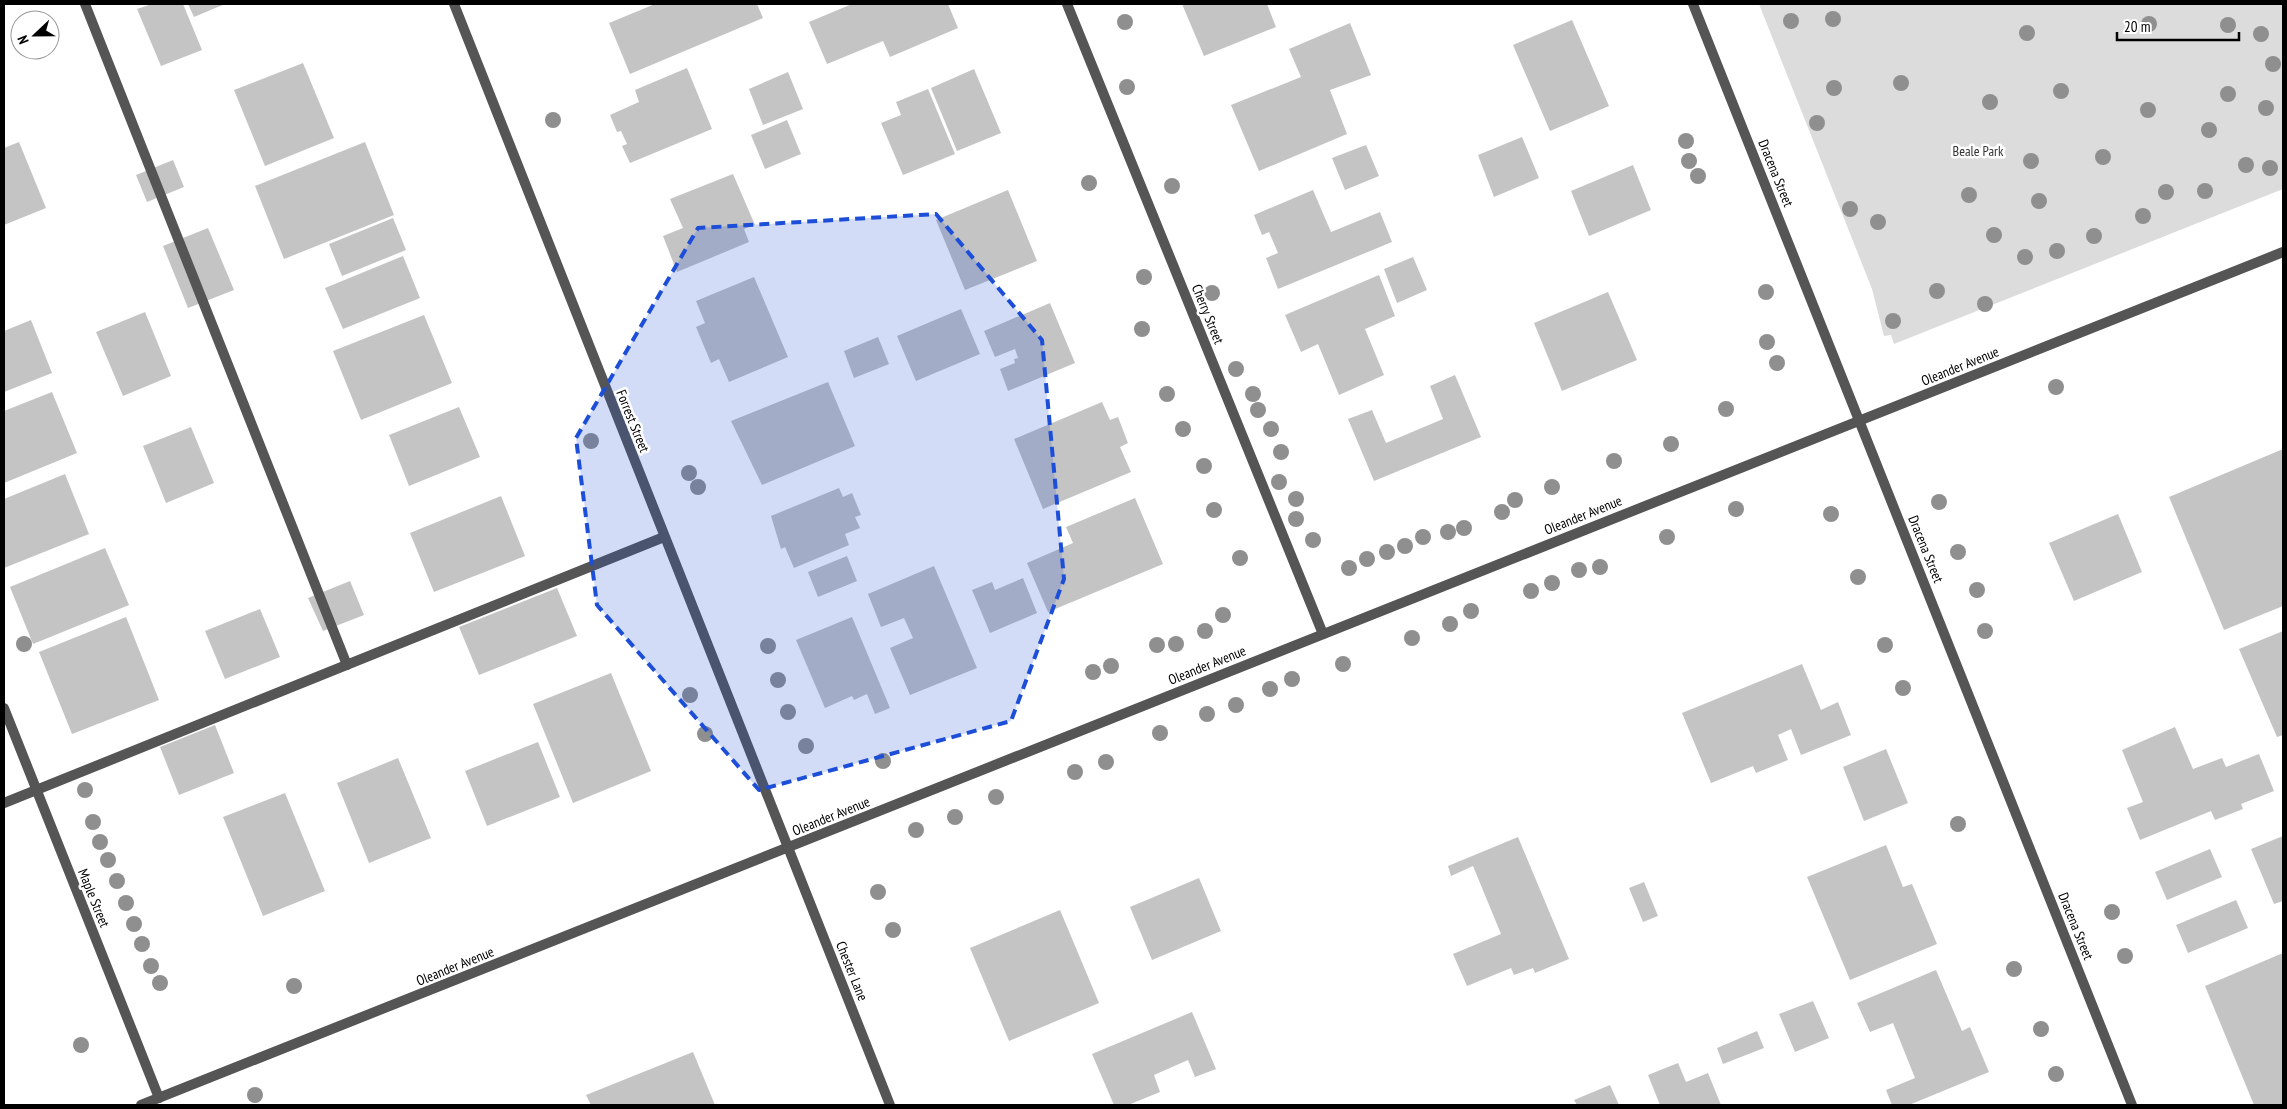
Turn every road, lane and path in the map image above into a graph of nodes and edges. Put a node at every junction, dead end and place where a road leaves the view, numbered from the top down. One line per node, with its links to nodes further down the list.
1 (85, 4): 9 (street)
2 (454, 4): 7 (street, Forrest Street)
3 (1067, 4): 8 (street, Cherry Street)
4 (1693, 4): 6 (street, Dracena Street)
5 (2283, 252): 6 (street, Oleander Avenue)
6 (1859, 420): 8 (street, Oleander Avenue); 17 (street, Dracena Street)
7 (664, 536): 9 (street); 13 (street, Forrest Street)
8 (1323, 634): 13 (street, Oleander Avenue)
9 (347, 665): 11 (street)
10 (4, 708): 11 (street, Maple Street)
11 (36, 790): 12 (street); 14 (street, Maple Street)
12 (4, 803)
13 (788, 848): 14 (street, Oleander Avenue); 16 (street, Chester Lane)
14 (159, 1098): 15 (street, Oleander Avenue)
15 (141, 1105)
16 (890, 1105)
17 (2132, 1105)

